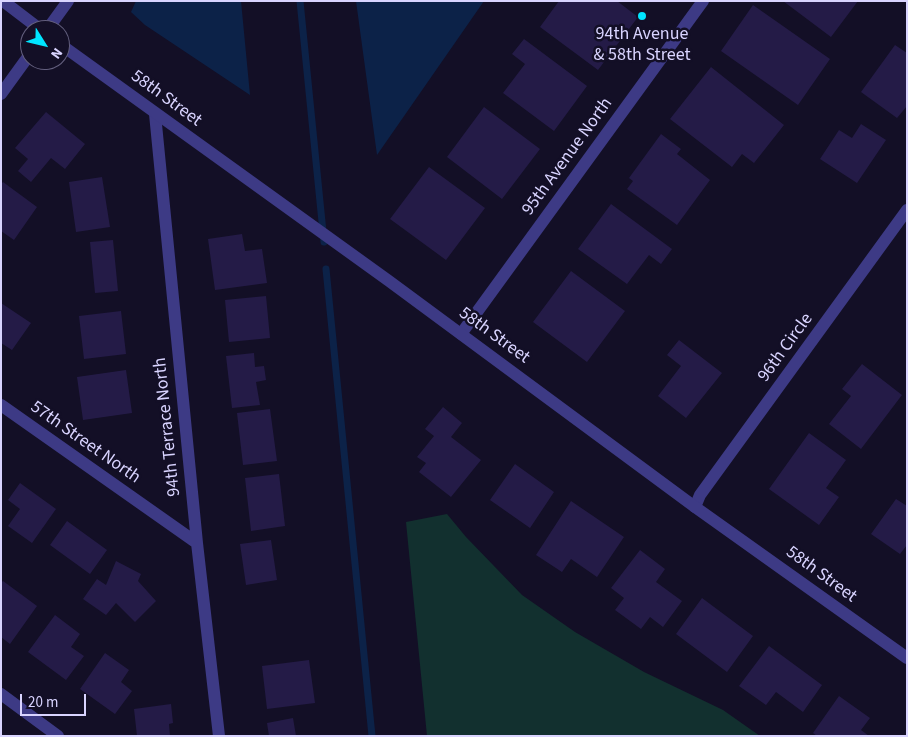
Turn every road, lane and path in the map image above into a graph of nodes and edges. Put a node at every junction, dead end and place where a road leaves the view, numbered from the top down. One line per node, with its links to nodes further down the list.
1 (3, 1): 4 (street)
2 (68, 1): 5 (street)
3 (703, 1): 11 (street, 95th Avenue North)
4 (28, 20)
5 (54, 20)
6 (70, 51): 9 (street, 58th Street)
7 (20, 68): 8 (street)
8 (1, 94)
9 (155, 114): 11 (street, 58th Street); 14 (street, 94th Terrace North)
10 (907, 210): 13 (street, 96th Circle)
11 (461, 334): 13 (street, 58th Street)
12 (1, 405): 14 (street, 57th Street North)
13 (695, 507): 15 (street, 58th Street)
14 (197, 543): 18 (street, 94th Terrace North)
15 (905, 653)
16 (1, 694): 17 (street)
17 (58, 736)
18 (219, 736)

